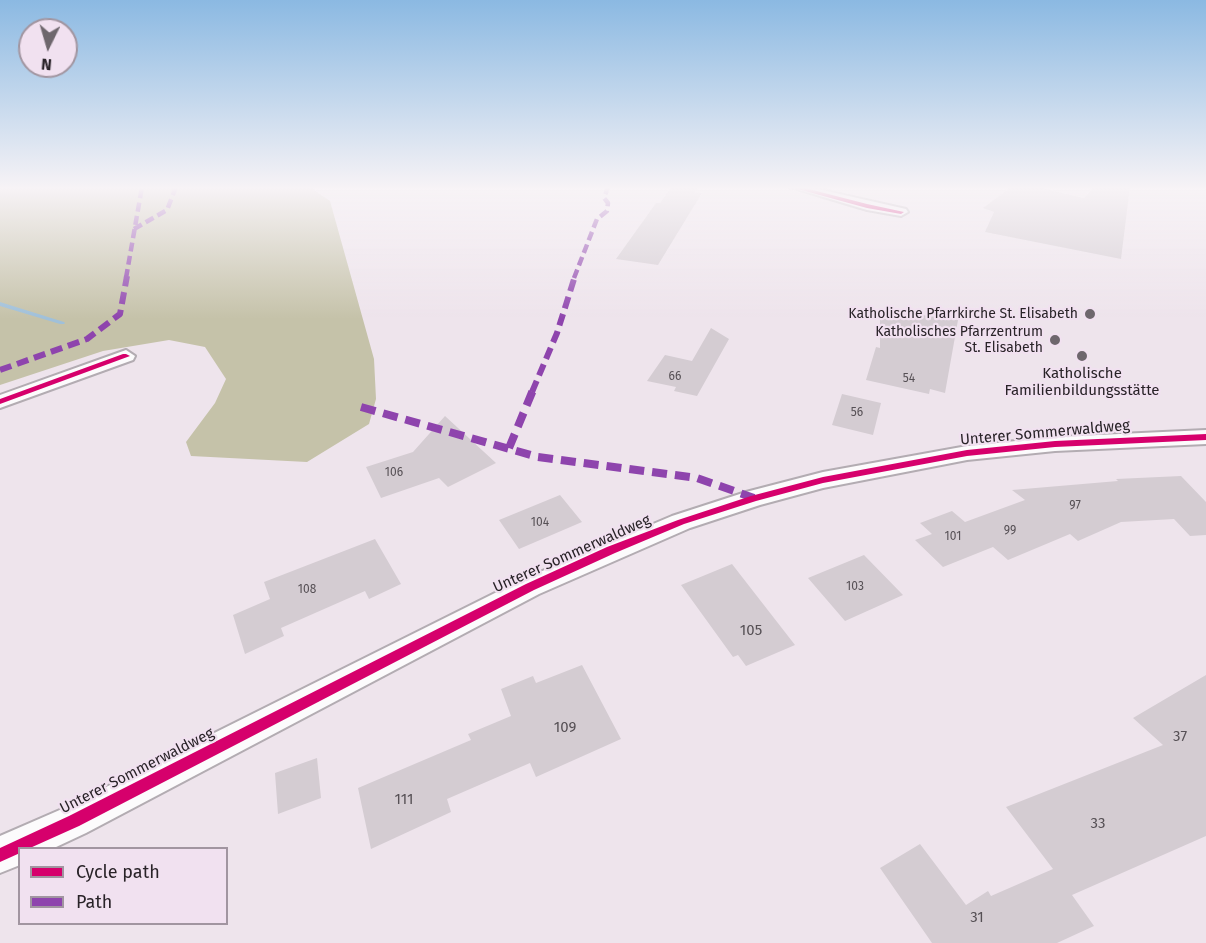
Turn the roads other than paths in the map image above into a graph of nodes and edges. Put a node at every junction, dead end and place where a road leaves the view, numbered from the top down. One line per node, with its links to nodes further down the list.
1 (126, 356): 2 (street)
2 (0, 402)
3 (1206, 437): 4 (street, Unterer Sommerwaldweg)
4 (0, 855)

